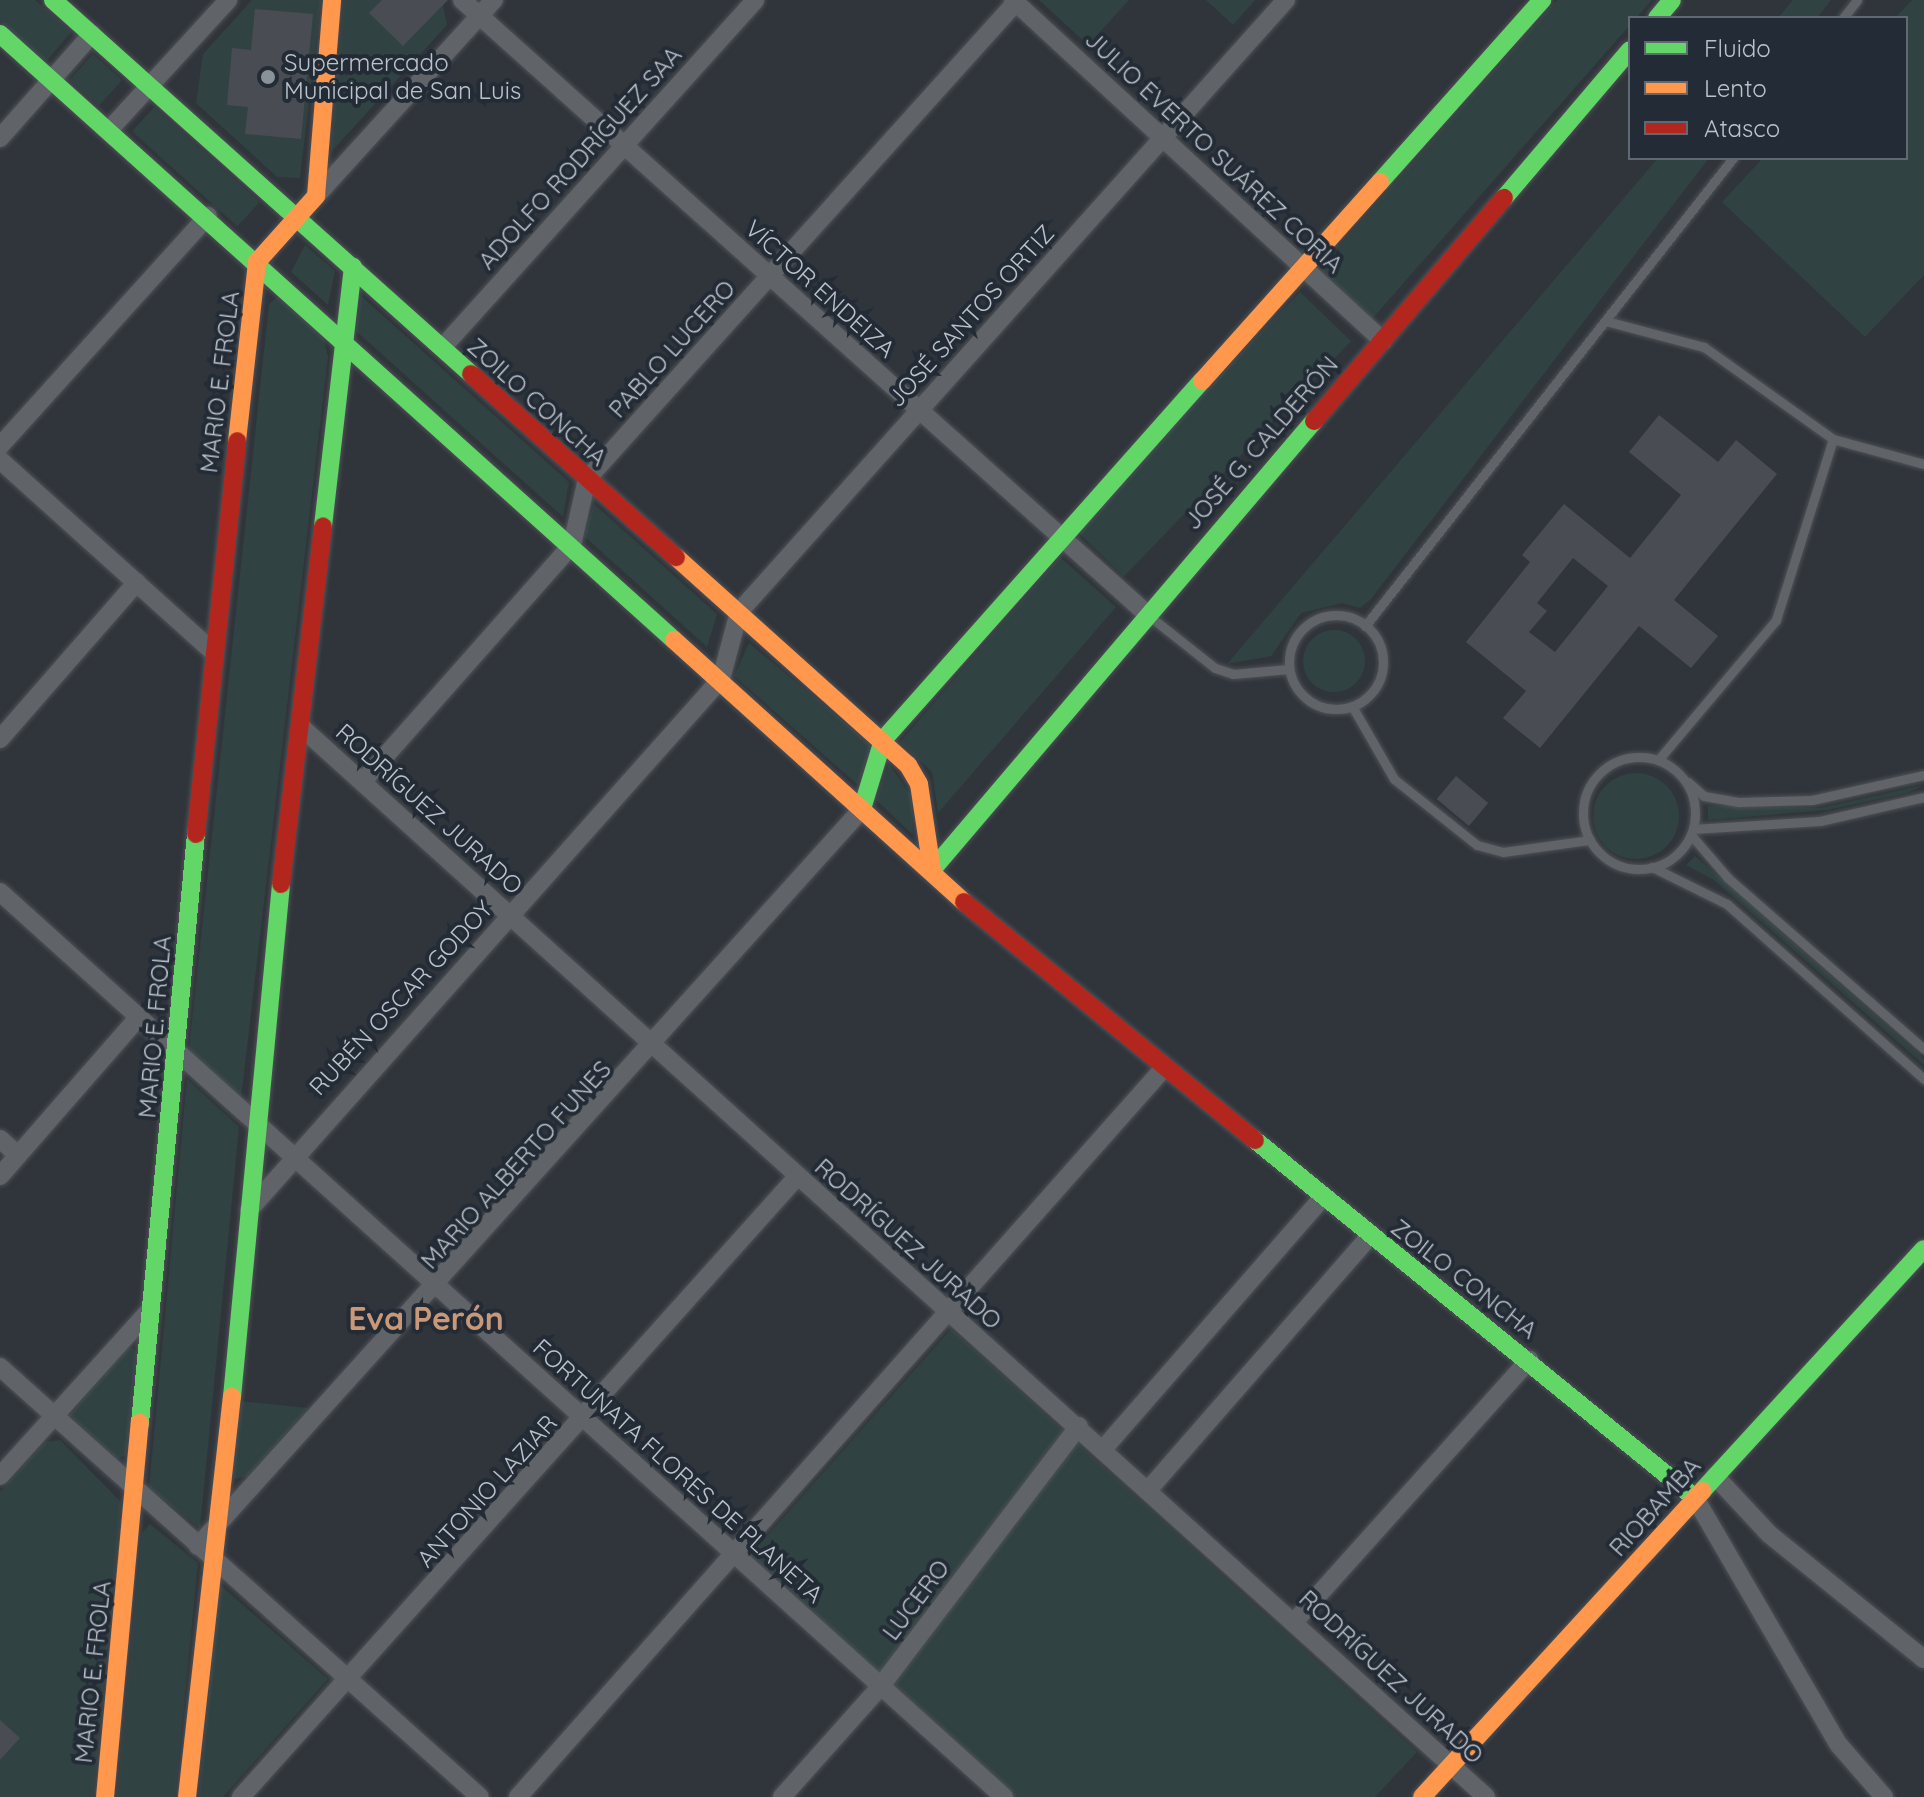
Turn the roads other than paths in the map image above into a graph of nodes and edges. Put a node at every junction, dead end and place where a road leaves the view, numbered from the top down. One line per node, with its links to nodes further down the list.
1 (53, 0): 16 (street, ZOILO CONCHA)
2 (228, 0): 19 (street)
3 (332, 0): 25 (street)
4 (462, 0): 12 (street, VÍCTOR ENDEIZA)
5 (494, 0): 12 (street)
6 (755, 0): 23 (street, ADOLFO RODRÍGUEZ SAA)
7 (1286, 0): 21 (street, JOSÉ SANTOS ORTIZ)
8 (1542, 0): 30 (street)
9 (1672, 0): 13 (street)
10 (1857, 0): 14 (lane)
11 (1014, 1): 21 (street, JULIO EVERTO SUÁREZ CORIA); 31 (street, PABLO LUCERO)
12 (480, 16): 23 (street, VÍCTOR ENDEIZA); 25 (street)
13 (1659, 16)
14 (1845, 16)
15 (0, 34): 18 (street, ZOILO CONCHA)
16 (92, 34): 18 (street); 19 (street, ZOILO CONCHA)
17 (1628, 52): 34 (street, JOSÉ G. CALDERÓN)
18 (52, 79): 20 (street, ZOILO CONCHA); 22 (street)
19 (149, 87): 20 (street); 27 (street, ZOILO CONCHA)
20 (110, 129): 26 (street, ZOILO CONCHA)
21 (1163, 137): 30 (street, JULIO EVERTO SUÁREZ CORIA); 36 (street, JOSÉ SANTOS ORTIZ)
22 (0, 138)
23 (622, 144): 31 (street, VÍCTOR ENDEIZA); 35 (street, ADOLFO RODRÍGUEZ SAA)
24 (1731, 160): 32 (lane)
25 (316, 196): 27 (street)
26 (208, 216): 28 (street, ZOILO CONCHA); 38 (street)
27 (296, 218): 28 (street); 29 (street, ZOILO CONCHA)
28 (257, 262): 33 (street, ZOILO CONCHA); 48 (street, MARIO E. FROLA)
29 (353, 267): 33 (street); 35 (street, ZOILO CONCHA)
30 (1306, 267): 34 (street, JULIO EVERTO SUÁREZ CORIA); 42 (street)
31 (769, 276): 36 (street, VÍCTOR ENDEIZA); 41 (street, PABLO LUCERO)
32 (1606, 321): 37 (lane); 47 (lane)
33 (343, 340): 43 (street, ZOILO CONCHA); 52 (street)
34 (1383, 341): 46 (street, JOSÉ G. CALDERÓN)
35 (442, 348): 41 (street, ZOILO CONCHA)
36 (919, 409): 42 (street, VÍCTOR ENDEIZA); 45 (street, JOSÉ SANTOS ORTIZ)
37 (1833, 439): 40 (lane); 55 (lane)
38 (0, 446)
39 (0, 460): 44 (street)
40 (1924, 464)
41 (587, 479): 43 (street, PABLO LUCERO); 45 (street, ZOILO CONCHA)
42 (1064, 535): 46 (street, VÍCTOR ENDEIZA); 54 (street)
43 (572, 545): 50 (street, ZOILO CONCHA); 58 (street, PABLO LUCERO)
44 (137, 582): 48 (street); 53 (street)
45 (739, 612): 50 (street, JOSÉ SANTOS ORTIZ); 54 (street, ZOILO CONCHA)
46 (1146, 613): 49 (lane); 64 (street, JOSÉ G. CALDERÓN)
47 (1365, 626): 49 (lane); 51 (lane)
48 (213, 652): 70 (street, MARIO E. FROLA)
49 (1289, 669): 51 (lane)
50 (721, 679): 60 (street, ZOILO CONCHA); 66 (street, RUBÉN OSCAR GODOY)
51 (1352, 706): 62 (lane)
52 (300, 726): 58 (street, RODRÍGUEZ JURADO); 73 (street)
53 (0, 739)
54 (883, 740): 60 (street); 64 (street, ZOILO CONCHA)
55 (1658, 760): 57 (lane); 62 (lane)
56 (1924, 775): 57 (lane)
57 (1684, 778): 61 (lane)
58 (364, 780): 66 (street, RODRÍGUEZ JURADO)
59 (1924, 797): 61 (lane)
60 (862, 809): 64 (street, ZOILO CONCHA); 68 (street, MARIO ALBERTO FUNES)
61 (1692, 832): 63 (lane); 69 (lane)
62 (1590, 840): 63 (lane)
63 (1652, 867): 72 (lane)
64 (932, 870): 71 (street, ZOILO CONCHA)
65 (0, 892): 67 (street, FORTUNATA FLORES DE PLANETA)
66 (511, 915): 68 (street, RODRÍGUEZ JURADO); 76 (street, RUBÉN OSCAR GODOY)
67 (138, 1018): 70 (street, FORTUNATA FLORES DE PLANETA); 75 (street)
68 (654, 1047): 78 (street, RODRÍGUEZ JURADO); 83 (street, MARIO ALBERTO FUNES)
69 (1924, 1049)
70 (178, 1050): 73 (street, FORTUNATA FLORES DE PLANETA); 84 (street, MARIO E. FROLA)
71 (1163, 1069): 79 (street, ZOILO CONCHA); 85 (street)
72 (1924, 1079)
73 (254, 1121): 76 (street, FORTUNATA FLORES DE PLANETA); 80 (street)
74 (0, 1139): 75 (street)
75 (18, 1155): 77 (street)
76 (289, 1156): 80 (street, RUBÉN OSCAR GODOY); 83 (street, FORTUNATA FLORES DE PLANETA)
77 (0, 1176)
78 (797, 1177): 85 (street, RODRÍGUEZ JURADO); 89 (street, ANTONIO LAZIAR)
79 (1322, 1198): 81 (street, ZOILO CONCHA); 91 (street)
80 (249, 1210): 97 (street)
81 (1370, 1236): 86 (street, ZOILO CONCHA); 94 (street)
82 (1924, 1249): 93 (street, RIOBAMBA)
83 (439, 1287): 89 (street, FORTUNATA FLORES DE PLANETA); 97 (street, MARIO ALBERTO FUNES)
84 (151, 1309): 88 (street); 95 (street, MARIO E. FROLA)
85 (947, 1312): 90 (street, RODRÍGUEZ JURADO); 99 (street)
86 (1529, 1360): 96 (street, ZOILO CONCHA); 101 (street)
87 (0, 1367): 88 (street)
88 (54, 1416): 92 (street); 95 (street)
89 (585, 1419): 99 (street, FORTUNATA FLORES DE PLANETA); 103 (street, ANTONIO LAZIAR)
90 (1079, 1426): 91 (street, RODRÍGUEZ JURADO); 104 (street, LUCERO)
91 (1105, 1447): 94 (street, RODRÍGUEZ JURADO)
92 (0, 1476)
93 (1715, 1476): 96 (street, RIOBAMBA); 102 (street)
94 (1150, 1488): 101 (street, RODRÍGUEZ JURADO)
95 (135, 1491): 98 (street); 106 (street, MARIO E. FROLA)
96 (1695, 1498): 105 (street, RIOBAMBA); 115 (street, ZOILO CONCHA)
97 (222, 1524): 98 (street, MARIO ALBERTO FUNES); 100 (street)
98 (198, 1546): 100 (street)
99 (734, 1552): 104 (street, FORTUNATA FLORES DE PLANETA); 110 (street)
100 (214, 1560): 103 (street); 107 (street)
101 (1295, 1621): 105 (street, RODRÍGUEZ JURADO)
102 (1924, 1659)
103 (348, 1679): 108 (street, ANTONIO LAZIAR); 109 (street)
104 (880, 1687): 111 (street, LUCERO); 112 (street, FORTUNATA FLORES DE PLANETA)
105 (1452, 1766): 113 (street, RIOBAMBA); 114 (street, RODRÍGUEZ JURADO)
106 (105, 1797)
107 (187, 1797)
108 (241, 1797)
109 (480, 1797)
110 (518, 1797)
111 (782, 1797)
112 (1004, 1797)
113 (1422, 1797)
114 (1486, 1797)
115 (1884, 1797)

